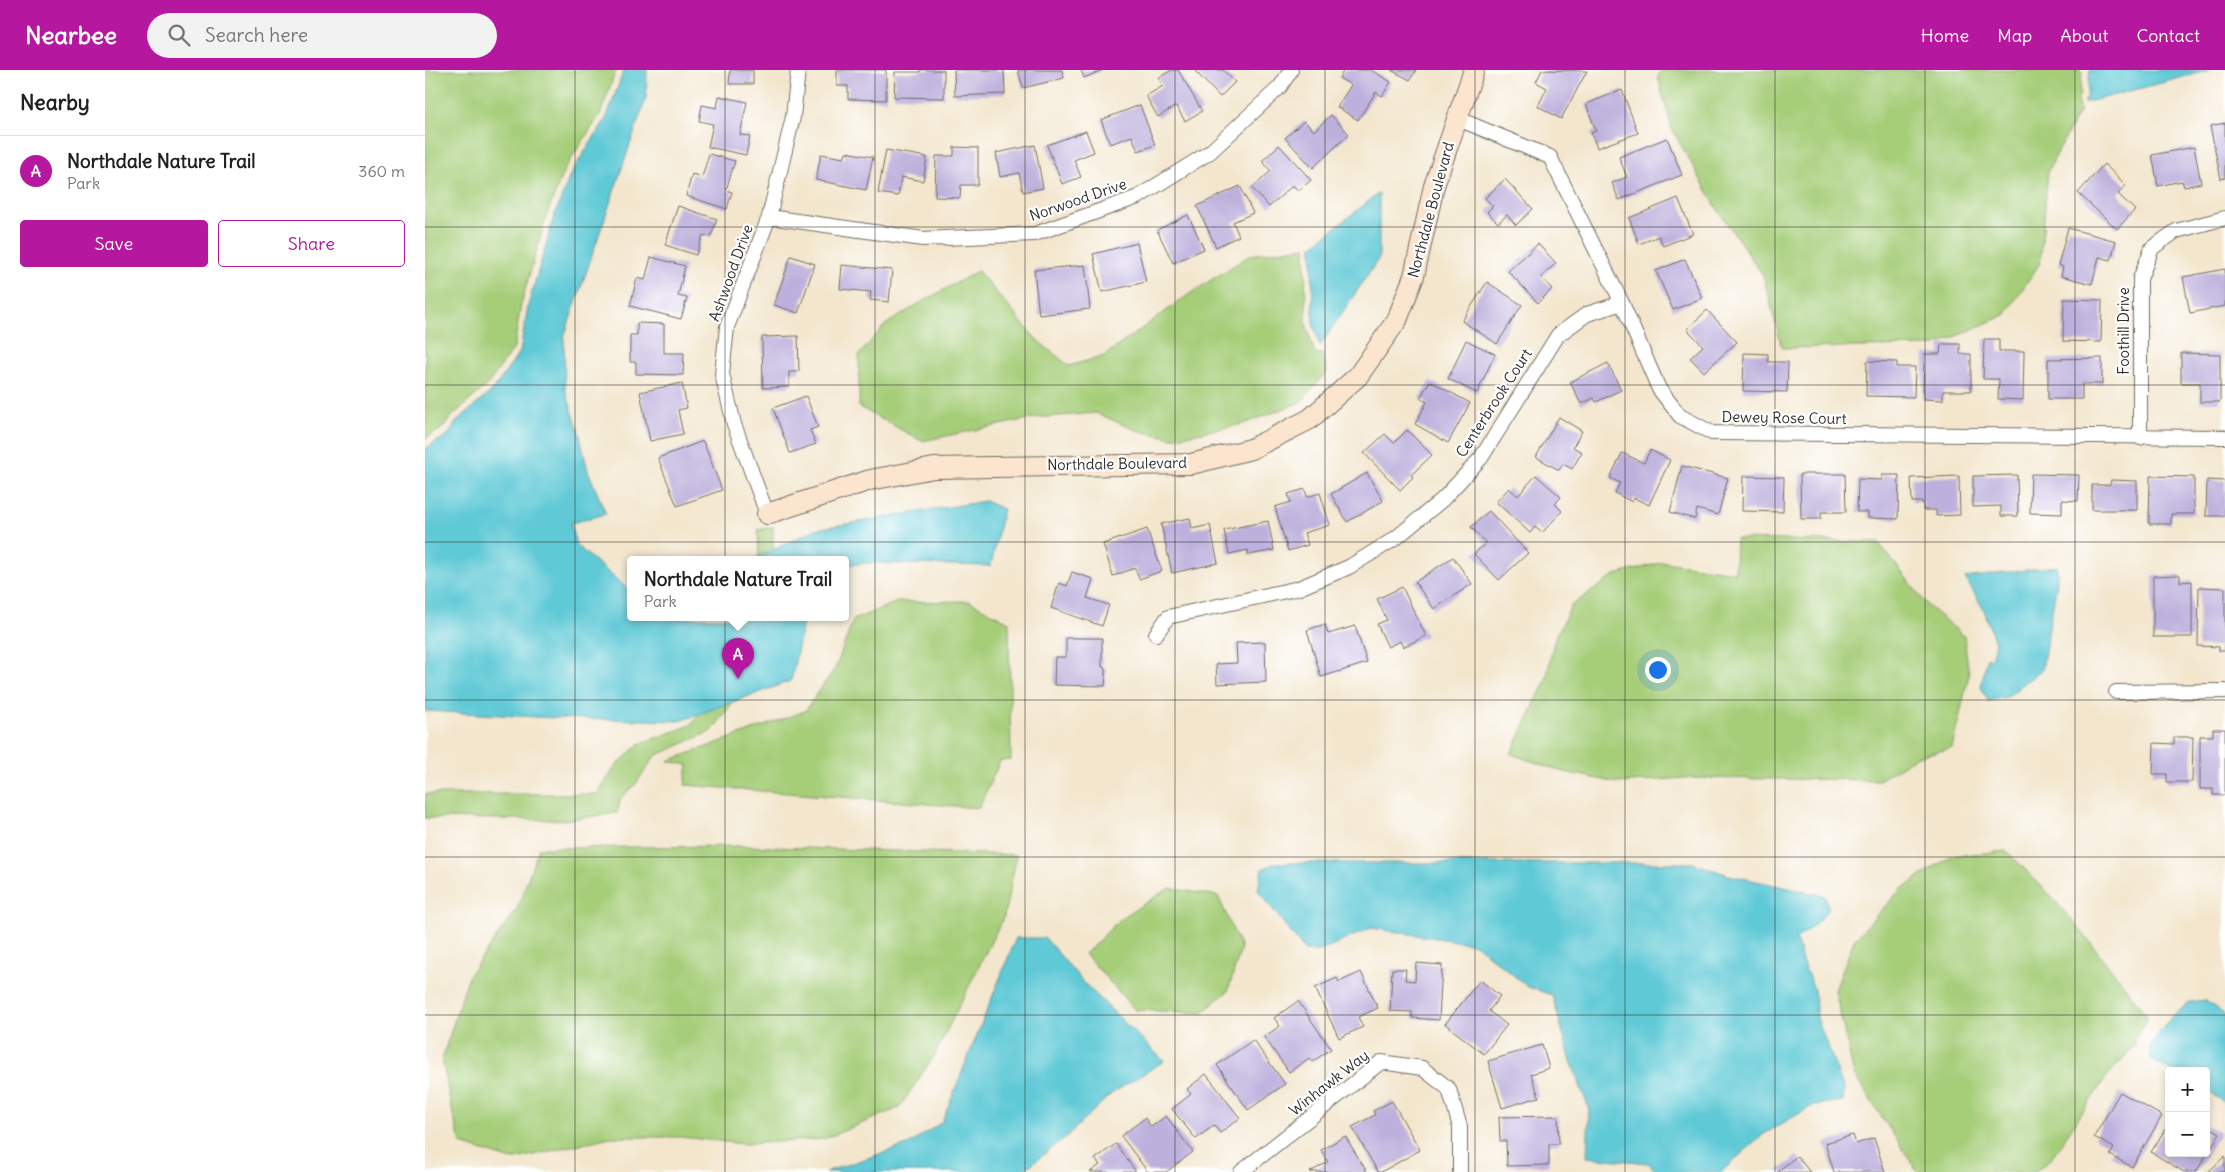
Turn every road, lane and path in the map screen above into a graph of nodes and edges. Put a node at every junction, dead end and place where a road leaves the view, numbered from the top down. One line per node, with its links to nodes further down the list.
1 (798, 70): 5 (street, Ashwood Drive)
2 (1291, 70): 5 (street, Norwood Drive)
3 (1474, 70): 4 (street, Northdale Boulevard)
4 (1456, 118): 7 (street, Dewey Rose Court); 10 (street, Northdale Boulevard)
5 (769, 217): 10 (street, Ashwood Drive)
6 (2225, 218): 9 (street, Foothill Drive)
7 (1622, 303): 9 (street, Dewey Rose Court); 11 (street, Centerbrook Court)
8 (2225, 437): 9 (street, Dewey Rose Court)
9 (2140, 438)
10 (767, 514)
11 (1156, 634)
12 (2225, 691): 13 (street)
13 (2116, 692)
14 (1241, 1172): 15 (street, Winhawk Way)
15 (1460, 1172)

